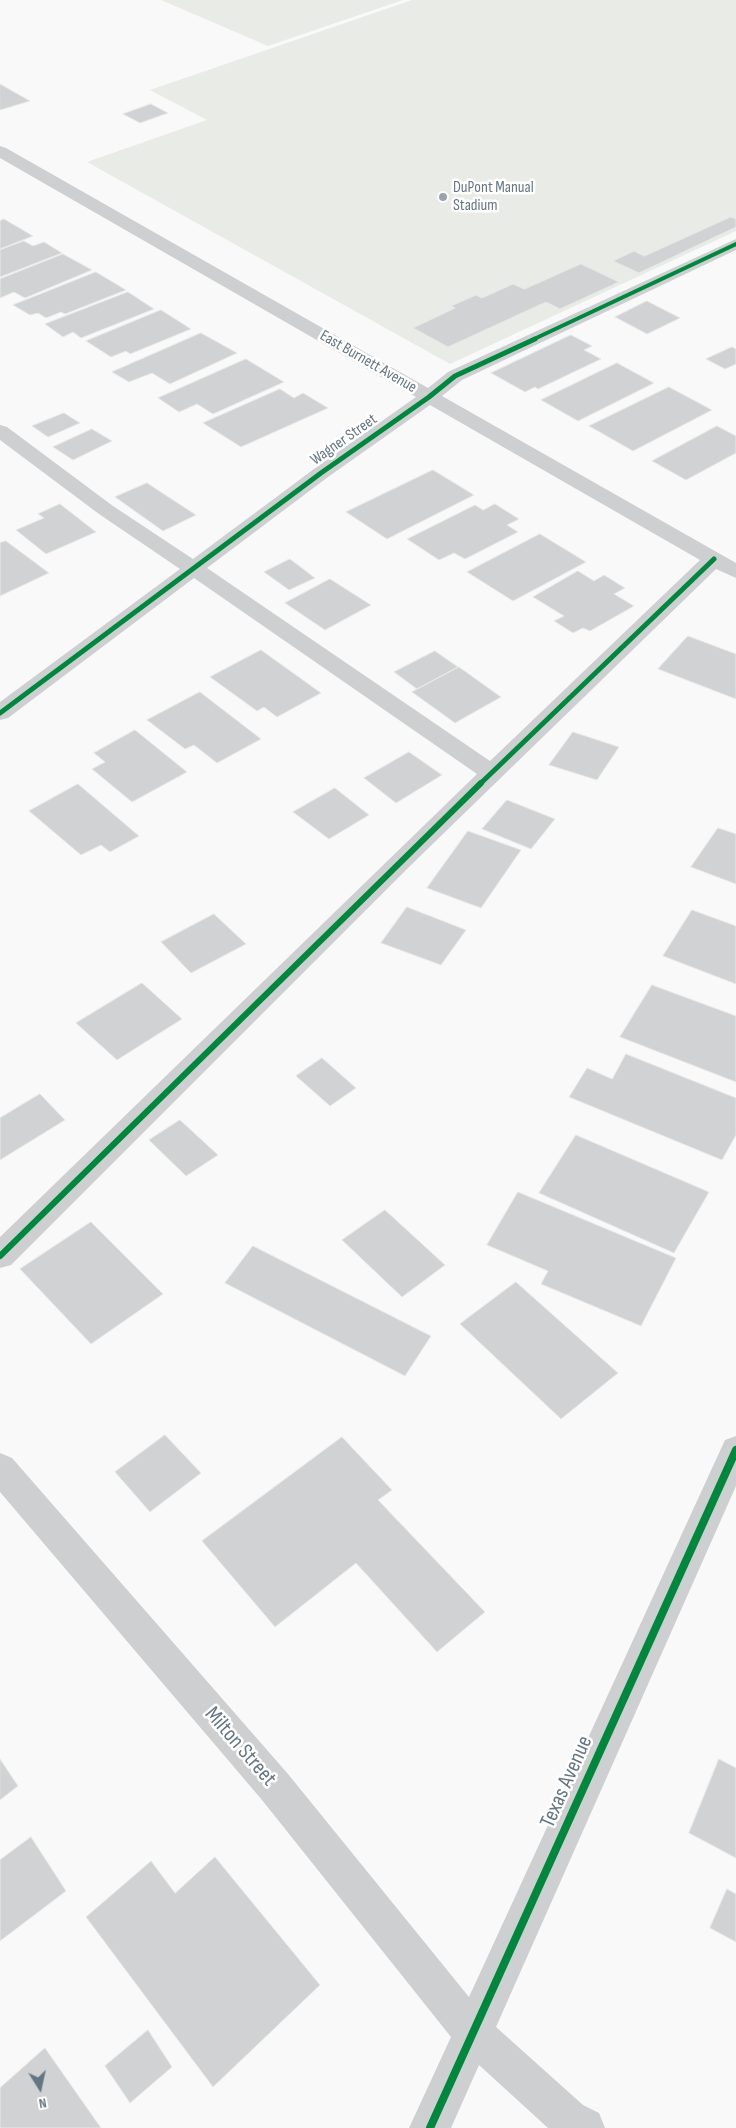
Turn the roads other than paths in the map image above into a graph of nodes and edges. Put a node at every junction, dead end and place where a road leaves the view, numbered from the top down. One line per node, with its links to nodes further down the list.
1 (0, 151): 3 (street, East Burnett Avenue)
2 (736, 244): 3 (street, Wagner Street)
3 (429, 397): 5 (street, East Burnett Avenue); 6 (street, Wagner Street)
4 (0, 431): 6 (street)
5 (714, 559): 7 (street, East Burnett Avenue); 9 (street)
6 (194, 568): 8 (street, Wagner Street); 9 (street)
7 (736, 572)
8 (0, 713)
9 (492, 774): 10 (street)
10 (0, 1256)
11 (736, 1450): 13 (street, Texas Avenue)
12 (0, 1468): 14 (street, Milton Street)
13 (728, 1489): 14 (street, Texas Avenue)
14 (473, 2033): 15 (street, Texas Avenue); 16 (street, Milton Street)
15 (430, 2128)
16 (584, 2128)

